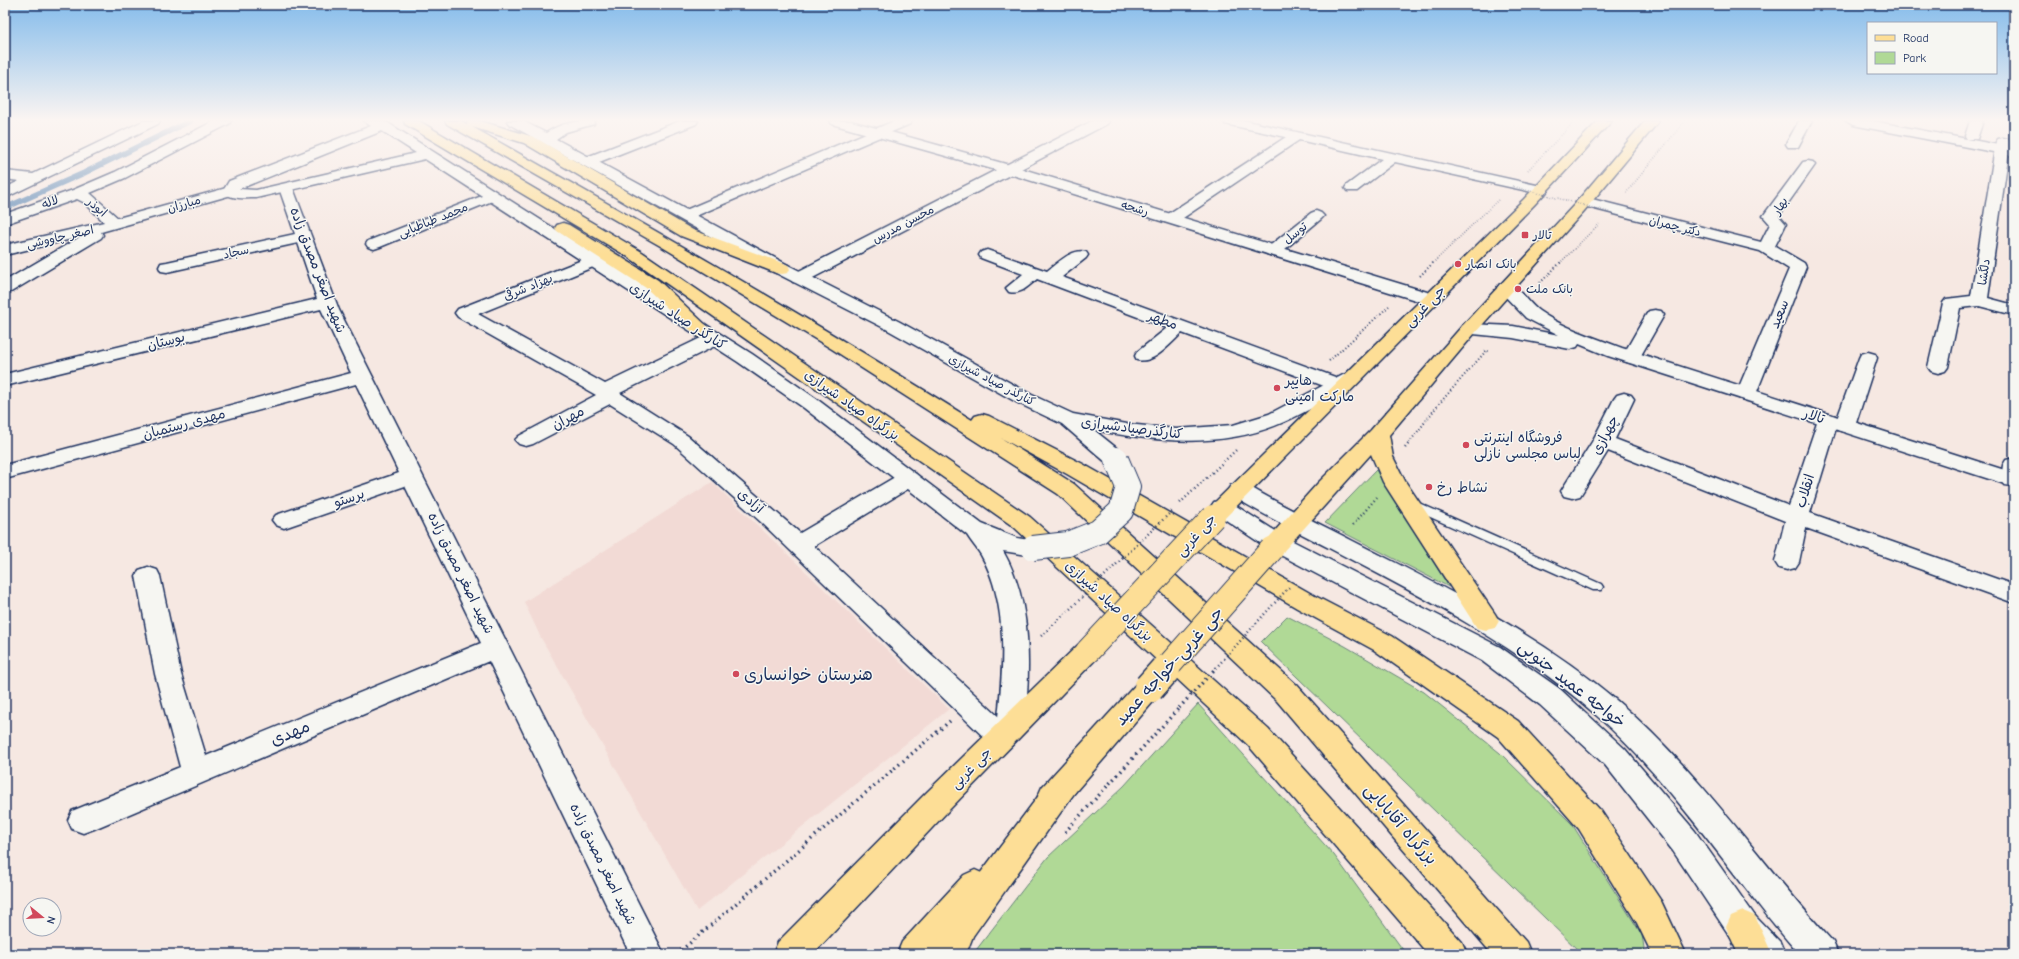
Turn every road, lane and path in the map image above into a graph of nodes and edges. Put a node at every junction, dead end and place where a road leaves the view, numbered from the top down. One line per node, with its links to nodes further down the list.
1 (1808, 165): 44 (street, بهار)
2 (62, 166): 25 (street, لاله)
3 (138, 166): 31 (street, لاله)
4 (277, 166): 30 (street, مبارزان)
5 (380, 166): 27 (street)
6 (443, 166): 34 (street, کنارگذر صیاد شیرازی)
7 (467, 166): 67 (main road)
8 (485, 166): 116 (main road, بزرگراه صیاد شیرازی)
9 (531, 166): 68 (main road)
10 (573, 166): 51 (main road)
11 (598, 166): 37 (street, کنارگذر صیاد شیرازی)
12 (802, 166): 37 (street)
13 (996, 166): 23 (street, رشحه)
14 (1014, 166): 23 (street, محسن مدرس)
15 (1252, 166): 40 (street)
16 (1381, 166): 28 (street)
17 (1427, 166): 26 (street)
18 (1532, 166): 26 (path)
19 (1564, 166): 29 (main road, جی غربی)
20 (1614, 166): 35 (main road)
21 (1648, 166): 36 (path)
22 (2004, 166): 60 (street, دلگشا)
23 (1008, 169): 40 (street, رشحه); 53 (street, محسن مدرس)
24 (5, 175): 25 (street)
25 (35, 179): 32 (street, لاله)
26 (1511, 187): 29 (street); 36 (path, bridge)
27 (286, 188): 30 (street); 42 (street, شهید اصغر مصدق زاده)
28 (1352, 188)
29 (1541, 190): 59 (main road, جی غربی)
30 (230, 191): 41 (street, مبارزان)
31 (78, 193): 39 (street, لاله); 41 (street, ابوذر)
32 (5, 194)
33 (1503, 195): 58 (path)
34 (492, 196): 43 (street, محمد طباطبایی); 49 (street, کنارگذر صیاد شیرازی)
35 (1584, 202): 36 (street, دکتر چمران); 56 (main road)
36 (1608, 214): 44 (street, دکتر چمران); 57 (path)
37 (686, 215): 51 (street, کنارگذر صیاد شیرازی)
38 (1316, 216): 46 (street, توسل)
39 (5, 219)
40 (1171, 219): 46 (street, رشحه)
41 (115, 224): 45 (street, اصغر چاووشی); 54 (street)
42 (304, 237): 50 (street, سجاد); 61 (street, شهید اصغر مصدق زاده)
43 (374, 244)
44 (1766, 248): 78 (street, سعید)
45 (5, 250)
46 (1273, 250): 58 (street, رشحه)
47 (987, 255): 52 (street, مطهر)
48 (1080, 255): 52 (street)
49 (592, 261): 63 (street, بهزاد شرقی); 67 (street, کنارگذر صیاد شیرازی)
50 (167, 267)
51 (782, 269): 53 (street, کنارگذر صیاد شیرازی)
52 (1042, 275): 55 (street); 65 (street, مطهر)
53 (799, 278): 80 (street, کنارگذر صیاد شیرازی)
54 (5, 288)
55 (1015, 288)
56 (1506, 288): 66 (main road); 69 (street)
57 (1535, 288)
58 (1405, 291): 59 (street, رشحه); 74 (path)
59 (1431, 299): 76 (main road, جی غربی)
60 (1979, 301): 62 (street); 72 (street, دلگشا)
61 (328, 302): 73 (street, شهید اصغر مصدق زاده); 75 (street, بوستان)
62 (2014, 310)
63 (464, 313): 77 (street, آزادی)
64 (1655, 315): 69 (street)
65 (1180, 326): 70 (street); 74 (street, مطهر)
66 (1469, 328): 69 (street); 82 (main road)
67 (708, 335): 77 (street, مهران); 88 (street, کنارگذر صیاد شیرازی)
68 (839, 345): 125 (main road, بزرگراه آقابابایی); 126 (main road)
69 (1623, 355): 78 (street, تالار)
70 (1144, 356)
71 (1868, 358): 81 (street, انقلاب)
72 (1938, 367)
73 (363, 376): 85 (street, مهدی رستمیان); 87 (street, شهید اصغر مصدق زاده)
74 (1314, 376): 76 (street, مطهر)
75 (5, 380)
76 (1345, 382): 80 (street, کنارگذرصیادشیرازی); 89 (main road, جی غربی)
77 (608, 394): 83 (street, مهران); 100 (street, آزادی)
78 (1746, 394): 81 (street, تالار)
79 (1624, 399): 84 (street, چهرازی)
80 (1069, 420): 98 (street, bridge)
81 (1837, 423): 86 (street, تالار); 95 (street, انقلاب)
82 (1378, 434): 92 (main road); 97 (main road)
83 (526, 440)
84 (1603, 442): 90 (street, چهرازی); 95 (street)
85 (5, 472)
86 (2013, 475)
87 (413, 476): 96 (street, پرستو); 108 (street, شهید اصغر مصدق زاده)
88 (900, 483): 98 (street, کنارگذر صیاد شیرازی); 100 (street)
89 (1239, 490): 94 (main road, جی غربی); 97 (street, خواجه عمید جنوبی)
90 (1572, 491)
91 (1378, 496): 99 (path)
92 (1406, 502): 105 (lane); 107 (main road)
93 (1173, 510): 109 (path, bridge)
94 (1218, 512): 101 (street, خواجه عمید جنوبی); 111 (main road, جی غربی, bridge)
95 (1797, 517): 102 (street, انقلاب); 106 (street)
96 (284, 520)
97 (1296, 522): 101 (main road); 107 (street, خواجه عمید جنوبی)
98 (974, 529): 109 (street)
99 (1349, 530)
100 (798, 545): 110 (street, آزادی)
101 (1275, 546): 113 (main road, جی غربی-خواجه عمید, bridge); 117 (street, خواجه عمید جنوبی)
102 (1787, 562)
103 (148, 576): 112 (street)
104 (1290, 586): 115 (path, bridge)
105 (1597, 587)
106 (2014, 594)
107 (1486, 621): 128 (street, خواجه عمید جنوبی)
108 (497, 647): 112 (street, مهدی); 118 (street, شهید اصغر مصدق زاده)
109 (1016, 661): 111 (street)
110 (969, 706): 111 (street, آزادی); 119 (path)
111 (1007, 732): 120 (main road, جی غربی)
112 (196, 773): 114 (street, مهدی)
113 (1065, 783): 121 (main road); 122 (main road)
114 (83, 820)
115 (1061, 837)
116 (1373, 867): 123 (main road); 124 (main road)
117 (1749, 941): 127 (street, خواجه عمید جنوبی)
118 (647, 954)
119 (677, 954)
120 (790, 954)
121 (914, 954)
122 (949, 954)
123 (1437, 954)
124 (1450, 954)
125 (1514, 954)
126 (1669, 954)
127 (1768, 954)
128 (1821, 954)

